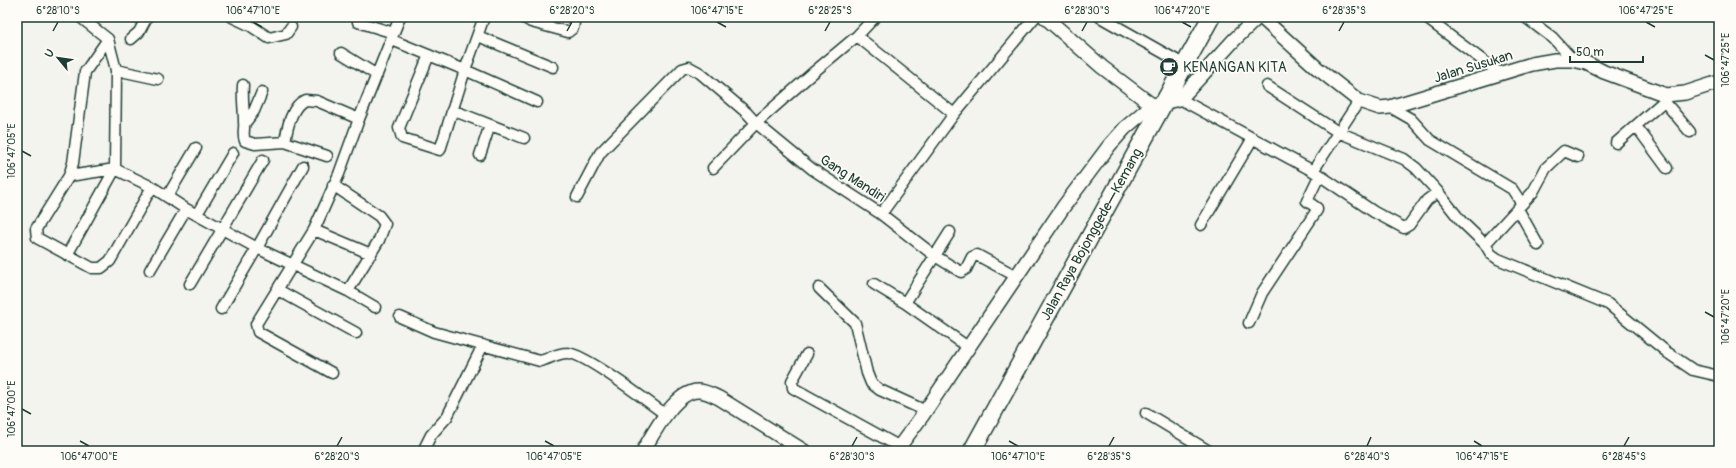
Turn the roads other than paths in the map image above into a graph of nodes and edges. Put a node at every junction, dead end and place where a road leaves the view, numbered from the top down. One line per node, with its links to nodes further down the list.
1 (80, 17): 22 (street)
2 (147, 17): 23 (street)
3 (232, 17): 18 (street)
4 (400, 17): 21 (street)
5 (484, 17): 19 (street)
6 (575, 17): 15 (street)
7 (875, 17): 20 (street)
8 (1035, 17): 45 (street)
9 (1045, 17): 42 (street)
10 (1100, 17): 27 (street)
11 (1211, 17): 27 (highway, Jalan Raya Bojonggede—Kemang)
12 (1258, 17): 39 (street)
13 (1261, 17): 41 (street, Jalan Susukan)
14 (1525, 17): 26 (street)
15 (529, 19)
16 (358, 22): 21 (street)
17 (1430, 22): 31 (street)
18 (291, 26)
19 (478, 36): 28 (street); 30 (street)
20 (857, 36): 45 (street); 48 (street)
21 (393, 37): 25 (street); 32 (street)
22 (108, 39): 29 (street); 68 (street)
23 (131, 39)
24 (341, 53): 32 (street)
25 (429, 55): 30 (street); 44 (street)
26 (1573, 60): 31 (street, Jalan Susukan); 38 (street, Jalan Susukan)
27 (1185, 65): 42 (highway, Jalan Raya Bojonggede—Kemang)
28 (553, 67)
29 (116, 70): 33 (street); 66 (street)
30 (465, 70): 40 (street); 44 (street)
31 (1501, 74): 43 (street, Jalan Susukan)
32 (377, 75): 46 (street)
33 (158, 79)
34 (1719, 82): 38 (street, Jalan Susukan)
35 (243, 85): 47 (street)
36 (1267, 86): 51 (street)
37 (262, 92): 47 (street)
38 (1665, 98): 50 (street); 52 (street)
39 (1180, 99): 42 (street); 54 (street)
40 (537, 102)
41 (1359, 102): 43 (street, Jalan Susukan); 51 (street)
42 (1158, 104): 90 (street); 114 (highway, Jalan Raya Bojonggede—Kemang)
43 (1390, 107): 74 (street)
44 (452, 110): 49 (street)
45 (954, 114): 77 (street)
46 (359, 119): 55 (street); 69 (street)
47 (245, 123): 55 (street)
48 (756, 123): 64 (street); 73 (street, Gang Mandiri); 77 (street, Gang Mandiri)
49 (490, 125): 53 (street); 59 (street)
50 (1636, 126): 56 (street); 65 (street)
51 (1338, 132): 67 (street); 71 (street)
52 (1690, 132)
53 (524, 138)
54 (1253, 138): 67 (street); 78 (street)
55 (285, 142): 60 (street)
56 (1616, 143)
57 (196, 148): 72 (street)
58 (233, 153): 76 (street)
59 (480, 155)
60 (327, 156)
61 (1578, 157): 74 (street)
62 (262, 160): 79 (street)
63 (303, 166): 84 (street)
64 (712, 168)
65 (1667, 168)
66 (115, 169): 68 (street); 70 (street); 86 (street)
67 (1316, 173): 71 (street); 100 (street)
68 (69, 176): 86 (street)
69 (333, 185): 80 (street); 85 (street)
70 (152, 187): 72 (street); 86 (street)
71 (1438, 192): 82 (street)
72 (167, 197): 75 (street)
73 (577, 197)
74 (1520, 207): 82 (street); 83 (street)
75 (186, 209): 76 (street); 89 (street)
76 (197, 214): 79 (street)
77 (881, 214): 87 (street, Gang Mandiri)
78 (1201, 225)
79 (223, 229): 84 (street); 91 (street)
80 (314, 230): 85 (street); 88 (street)
81 (950, 232): 87 (street)
82 (1485, 244): 106 (street)
83 (1538, 245)
84 (257, 248): 88 (street); 98 (street)
85 (371, 254): 95 (street)
86 (67, 255)
87 (935, 256): 90 (street, Gang Mandiri); 96 (street)
88 (292, 265): 94 (street); 95 (street)
89 (150, 270)
90 (1016, 276): 103 (street)
91 (190, 284)
92 (874, 284): 96 (street)
93 (819, 288): 107 (street)
94 (278, 290): 101 (street); 105 (street)
95 (348, 291): 97 (street)
96 (905, 303): 103 (street)
97 (375, 307)
98 (220, 309)
99 (400, 317): 102 (street)
100 (1249, 322)
101 (356, 333)
102 (483, 345): 109 (street); 111 (street)
103 (968, 347): 107 (street)
104 (807, 354): 110 (street)
105 (332, 373)
106 (1719, 376)
107 (926, 411): 110 (street)
108 (1146, 413): 115 (street)
109 (666, 415): 112 (street); 113 (street)
110 (898, 449)
111 (423, 451)
112 (643, 451)
113 (804, 451)
114 (972, 451)
115 (1209, 451)

